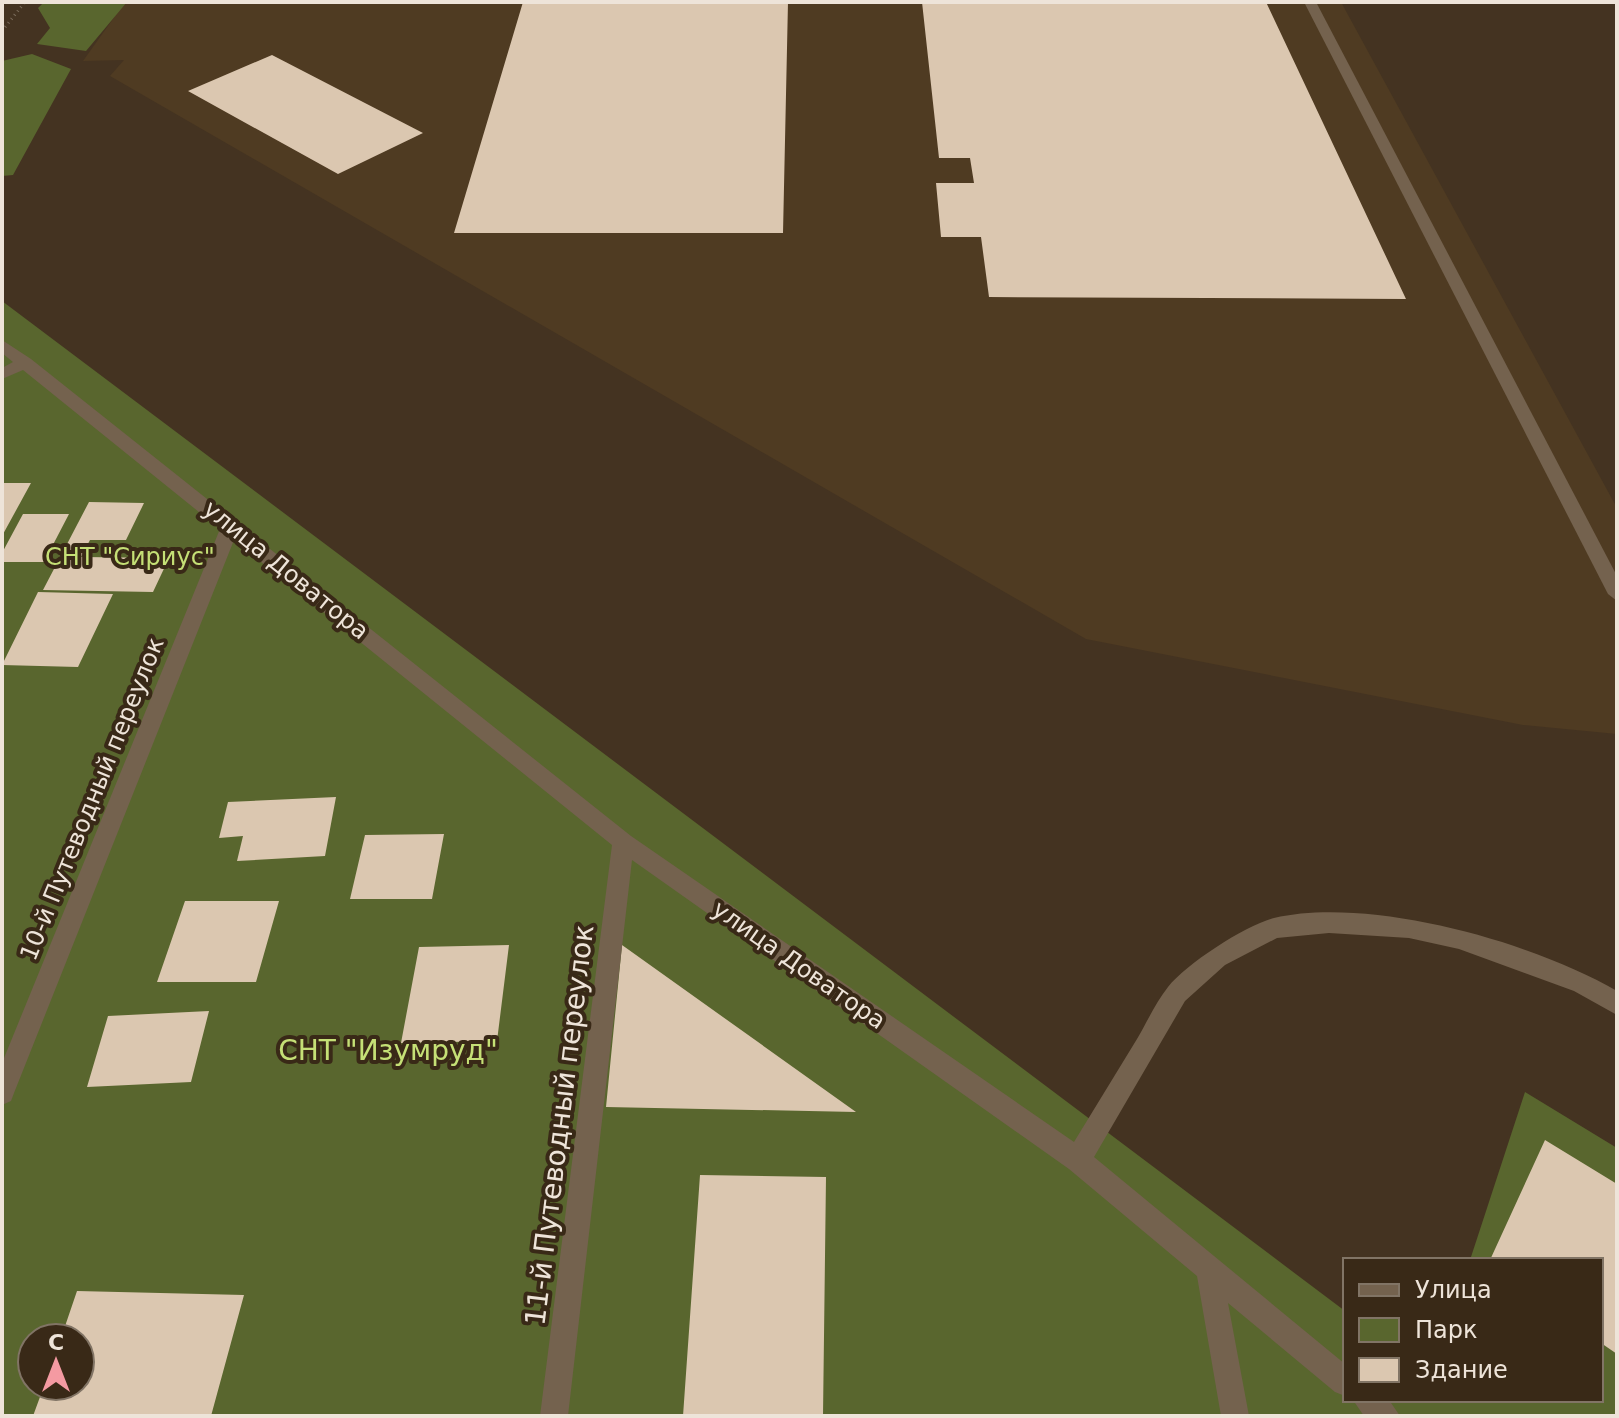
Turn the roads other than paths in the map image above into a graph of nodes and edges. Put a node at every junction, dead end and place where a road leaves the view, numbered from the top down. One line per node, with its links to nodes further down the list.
1 (1310, 2): 6 (street)
2 (2, 345): 3 (street, улица Доватора)
3 (25, 362): 4 (street); 5 (street, улица Доватора)
4 (2, 374)
5 (231, 525): 7 (street, улица Доватора); 9 (street, 10-й Путеводный переулок)
6 (1617, 594)
7 (623, 842): 10 (street, улица Доватора); 14 (street, 11-й Путеводный переулок)
8 (1617, 1004): 10 (street)
9 (2, 1093)
10 (1078, 1160): 11 (street, улица Доватора)
11 (1209, 1270): 12 (street, улица Доватора); 15 (street)
12 (1343, 1380)
13 (1369, 1402): 16 (street)
14 (554, 1416)
15 (1235, 1416)
16 (1386, 1416)

